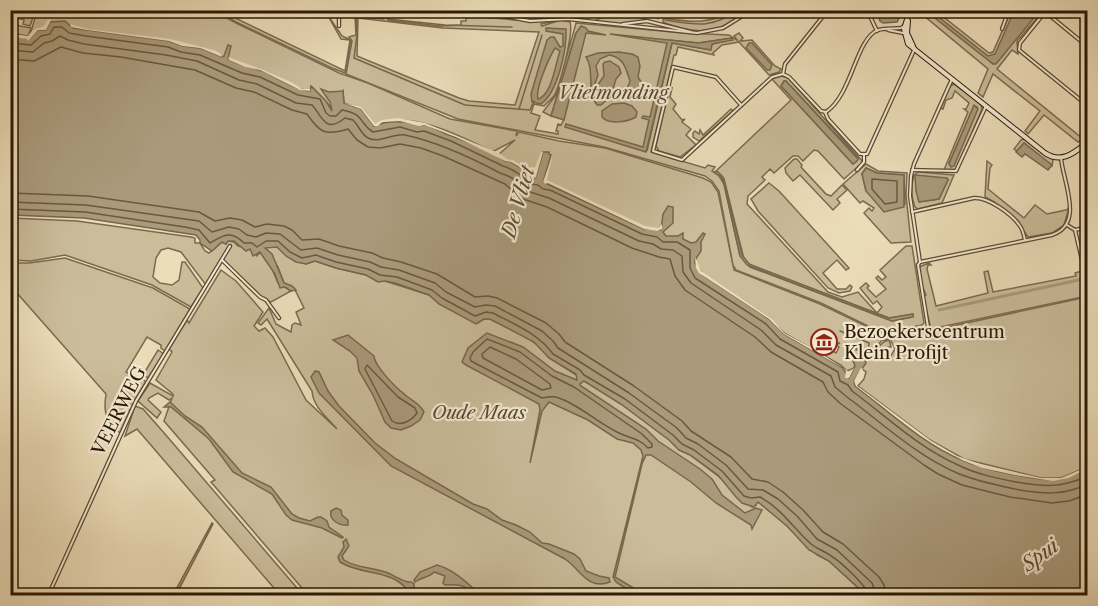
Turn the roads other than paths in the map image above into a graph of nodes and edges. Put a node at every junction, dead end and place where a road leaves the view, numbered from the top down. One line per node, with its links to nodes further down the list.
1 (339, 10): 10 (street)
2 (424, 10): 9 (street)
3 (752, 10): 15 (street)
4 (828, 10): 18 (street)
5 (867, 10): 14 (street)
6 (911, 10): 11 (street)
7 (1010, 10): 12 (street)
8 (1044, 11): 16 (street); 22 (street)
9 (619, 25): 15 (street); 15 (street)
10 (339, 26)
11 (905, 29): 13 (street); 13 (street); 17 (street)
12 (1002, 29)
13 (886, 30): 14 (street)
14 (877, 31): 23 (street)
15 (694, 33)
16 (1088, 46)
17 (914, 47): 19 (street); 25 (street)
18 (783, 74): 20 (street); 23 (street)
19 (952, 79): 21 (street); 28 (street)
20 (741, 105): 20 (street)
21 (986, 106): 26 (street); 28 (street)
22 (1088, 106)
23 (825, 112): 25 (street)
24 (1088, 142): 26 (street)
25 (864, 155): 27 (street)
26 (1061, 158): 30 (street)
27 (857, 170)
28 (912, 170): 29 (street)
29 (912, 212): 33 (street); 36 (street)
30 (1066, 225): 32 (street); 33 (street)
31 (1088, 227): 32 (street)
32 (1075, 230): 37 (street)
33 (1025, 240): 36 (street)
34 (230, 246): 35 (street, VEERWEG)
35 (222, 260): 38 (street); 40 (street, VEERWEG)
36 (920, 262): 39 (street)
37 (1085, 273)
38 (279, 318)
39 (928, 327)
40 (48, 596)

